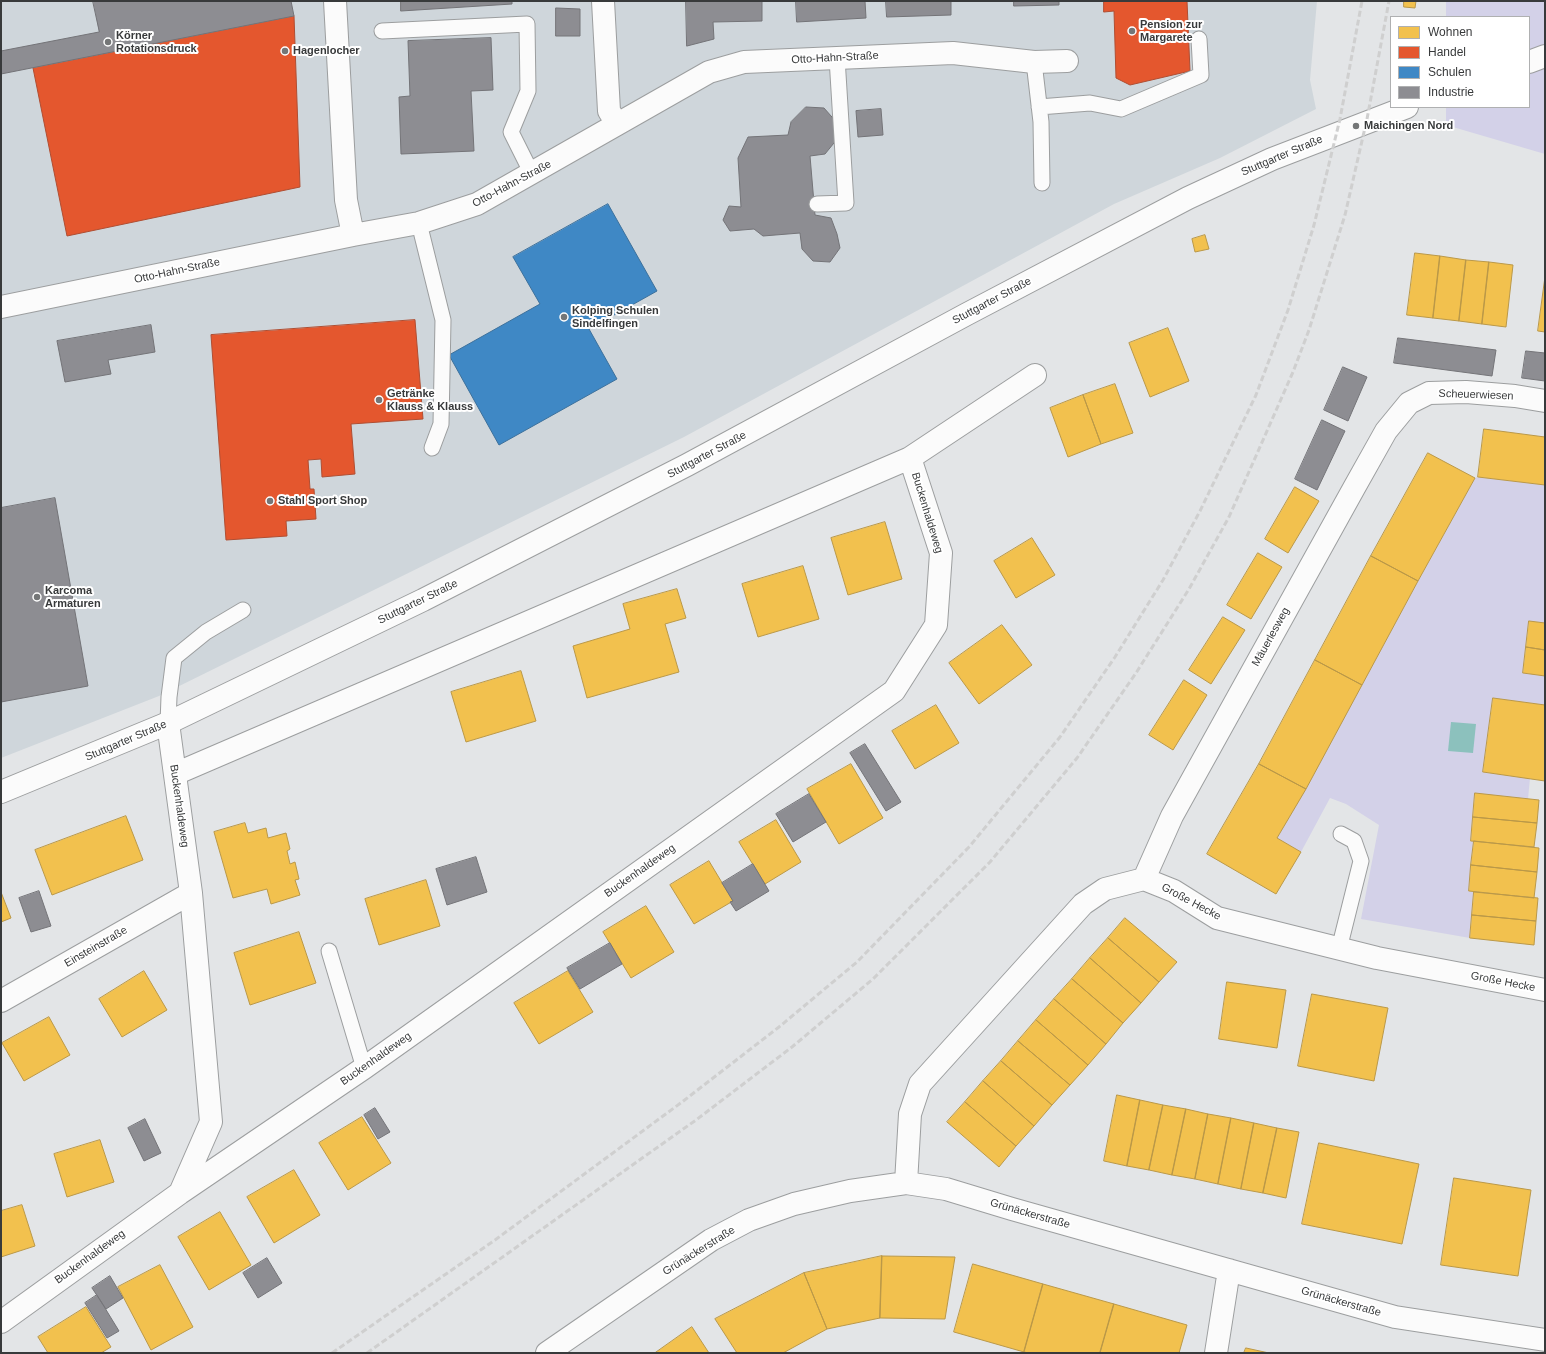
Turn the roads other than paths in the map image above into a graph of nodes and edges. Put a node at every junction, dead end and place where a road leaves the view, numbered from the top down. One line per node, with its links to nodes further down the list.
1 (335, 1): 17 (street)
2 (603, 1): 12 (street)
3 (382, 31): 13 (lane)
4 (1199, 39): 10 (lane)
5 (1545, 56): 9 (street)
6 (837, 58): 8 (street, Otto-Hahn-Straße); 12 (street, Otto-Hahn-Straße); 15 (lane)
7 (1067, 61): 8 (street, Otto-Hahn-Straße)
8 (1034, 62): 10 (lane)
9 (1530, 62)
10 (1039, 107): 14 (lane)
11 (1404, 108): 25 (street, Stuttgarter Straße)
12 (617, 124): 13 (street, Otto-Hahn-Straße)
13 (532, 174): 16 (street, Otto-Hahn-Straße)
14 (1042, 183)
15 (817, 204)
16 (419, 223): 17 (street, Otto-Hahn-Straße); 22 (lane)
17 (353, 235): 18 (street, Otto-Hahn-Straße)
18 (1, 307)
19 (1035, 375): 23 (street)
20 (1545, 400): 21 (street, Scheuerwiesen)
21 (1409, 403): 29 (street, Mäuerlesweg)
22 (432, 448)
23 (910, 458): 26 (street); 35 (street, Buckenhaldeweg)
24 (243, 610): 25 (lane)
25 (168, 724): 26 (street, Buckenhaldeweg); 27 (street, Stuttgarter Straße)
26 (175, 774): 30 (street, Buckenhaldeweg)
27 (1, 792)
28 (1341, 834): 31 (lane)
29 (1144, 879): 31 (street, Große Hecke); 36 (street)
30 (191, 893): 34 (street, Einsteinstraße); 37 (street, Buckenhaldeweg)
31 (1339, 948): 33 (street, Große Hecke)
32 (329, 951): 35 (lane)
33 (1545, 990)
34 (1, 1001)
35 (364, 1068): 37 (street, Buckenhaldeweg)
36 (906, 1183): 38 (street, Grünäckerstraße); 41 (street, Grünäckerstraße)
37 (180, 1192): 39 (street, Buckenhaldeweg)
38 (1229, 1270): 40 (street, Grünäckerstraße); 42 (street)
39 (1, 1322)
40 (1536, 1344)
41 (547, 1353)
42 (1216, 1353)

